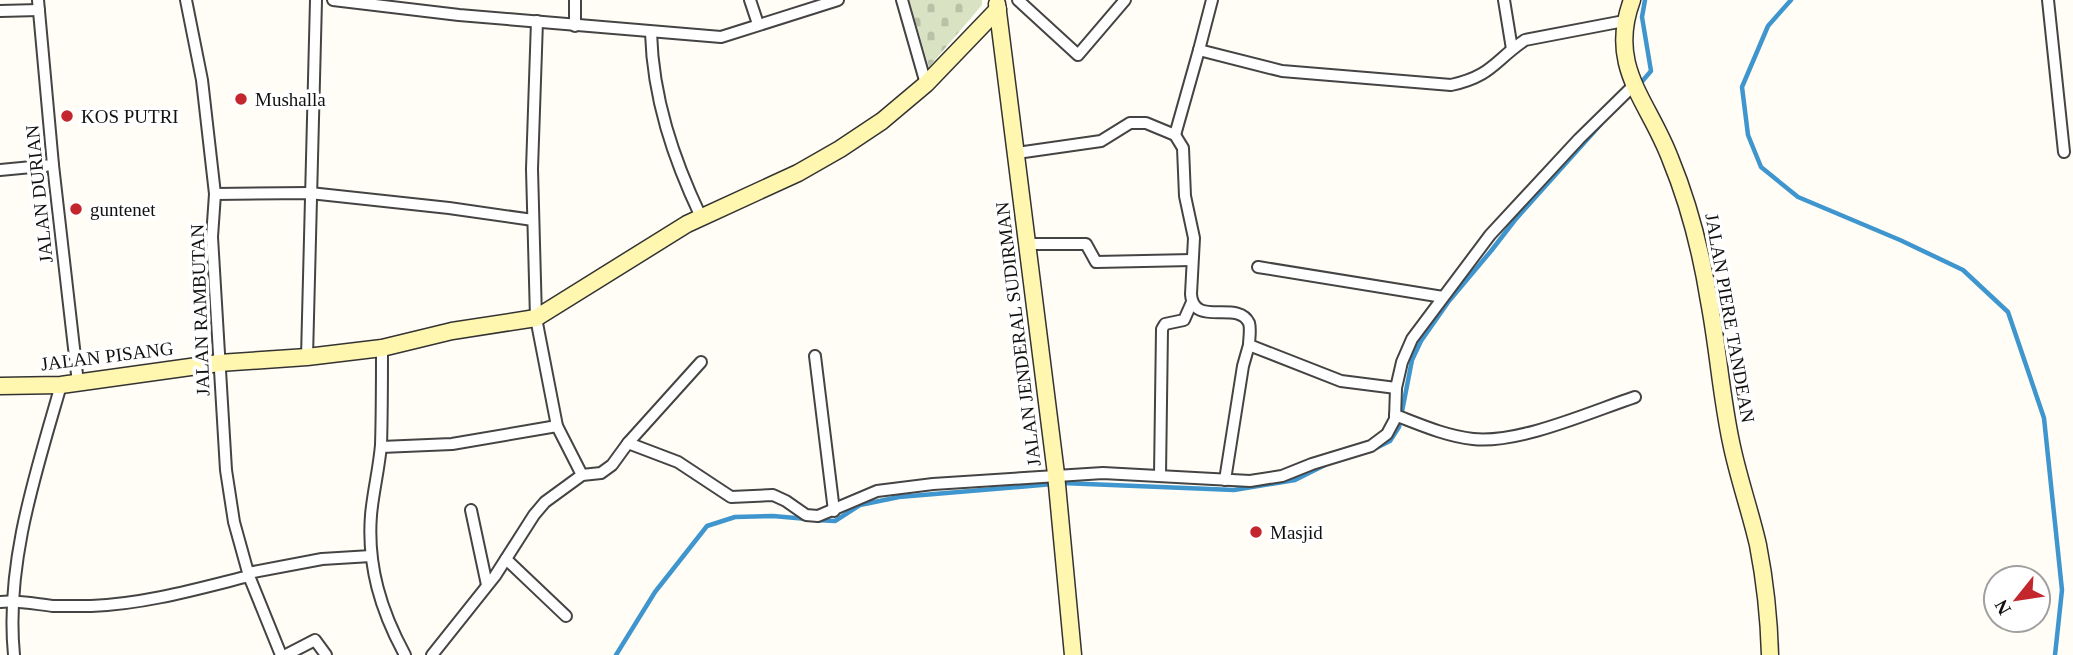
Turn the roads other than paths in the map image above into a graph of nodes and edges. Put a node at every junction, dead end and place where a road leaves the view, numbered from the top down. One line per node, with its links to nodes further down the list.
1 (186, 0): 33 (street, JALAN RAMBUTAN)
2 (316, 0): 32 (street)
3 (333, 0): 14 (street)
4 (575, 0): 21 (street)
5 (750, 0): 20 (street)
6 (838, 0): 20 (street)
7 (902, 0): 25 (street)
8 (1018, 0): 9 (street)
9 (1125, 0)
10 (1212, 0): 24 (street)
11 (1504, 0): 23 (street)
12 (1632, 0): 19 (street, JALAN PIERE TANDEAN)
13 (2048, 0): 28 (street)
14 (398, 3): 18 (street)
15 (1001, 3): 25 (street); 29 (street, JALAN JENDERAL SUDIRMAN)
16 (39, 5): 17 (street); 30 (street, JALAN DURIAN)
17 (0, 11)
18 (537, 21): 21 (street); 35 (street)
19 (1624, 21): 23 (street); 26 (street, JALAN PIERE TANDEAN)
20 (758, 24): 22 (street)
21 (575, 26): 22 (street)
22 (651, 33): 34 (street)
23 (1512, 48): 24 (street)
24 (1199, 50): 27 (street)
25 (926, 84): 34 (street)
26 (1636, 92): 39 (street); 74 (street, JALAN PIERE TANDEAN)
27 (1175, 135): 29 (street); 37 (street)
28 (2064, 152)
29 (1017, 153): 36 (street, JALAN JENDERAL SUDIRMAN)
30 (53, 165): 31 (street); 48 (street, JALAN DURIAN)
31 (0, 170)
32 (310, 193): 33 (street); 35 (street); 45 (street)
33 (215, 194): 47 (street, JALAN RAMBUTAN)
34 (701, 217): 41 (street)
35 (533, 220): 41 (street)
36 (1028, 244): 37 (street); 57 (street, JALAN JENDERAL SUDIRMAN)
37 (1192, 260): 40 (street)
38 (1258, 267): 39 (street)
39 (1443, 297): 50 (street)
40 (1192, 302): 42 (street); 58 (street)
41 (536, 318): 43 (street, JALAN PISANG); 53 (street)
42 (1249, 345): 50 (street); 59 (street)
43 (382, 348): 45 (street, JALAN PISANG); 55 (street)
44 (815, 356): 61 (street)
45 (307, 357): 47 (street, JALAN PISANG)
46 (701, 362): 54 (street)
47 (219, 363): 48 (street, JALAN PISANG); 64 (street, JALAN RAMBUTAN)
48 (70, 384): 49 (street, JALAN PISANG); 66 (street)
49 (0, 386)
50 (1396, 388): 52 (street)
51 (1635, 397): 52 (street)
52 (1395, 415): 59 (street)
53 (556, 426): 55 (street); 56 (street)
54 (628, 443): 56 (street); 61 (street)
55 (380, 447): 62 (street)
56 (582, 474): 63 (street)
57 (1056, 474): 58 (street); 61 (street); 73 (street, JALAN JENDERAL SUDIRMAN)
58 (1160, 475): 59 (street)
59 (1225, 480)
60 (471, 510): 65 (street)
61 (834, 511)
62 (371, 556): 64 (street); 71 (street)
63 (506, 559): 65 (street); 67 (street)
64 (249, 575): 66 (street); 69 (street, JALAN RAMBUTAN)
65 (487, 585): 72 (street)
66 (6, 601): 68 (street)
67 (566, 616)
68 (14, 655)
69 (284, 655): 70 (street)
70 (326, 655)
71 (405, 655)
72 (432, 655)
73 (1073, 655)
74 (1770, 655)

